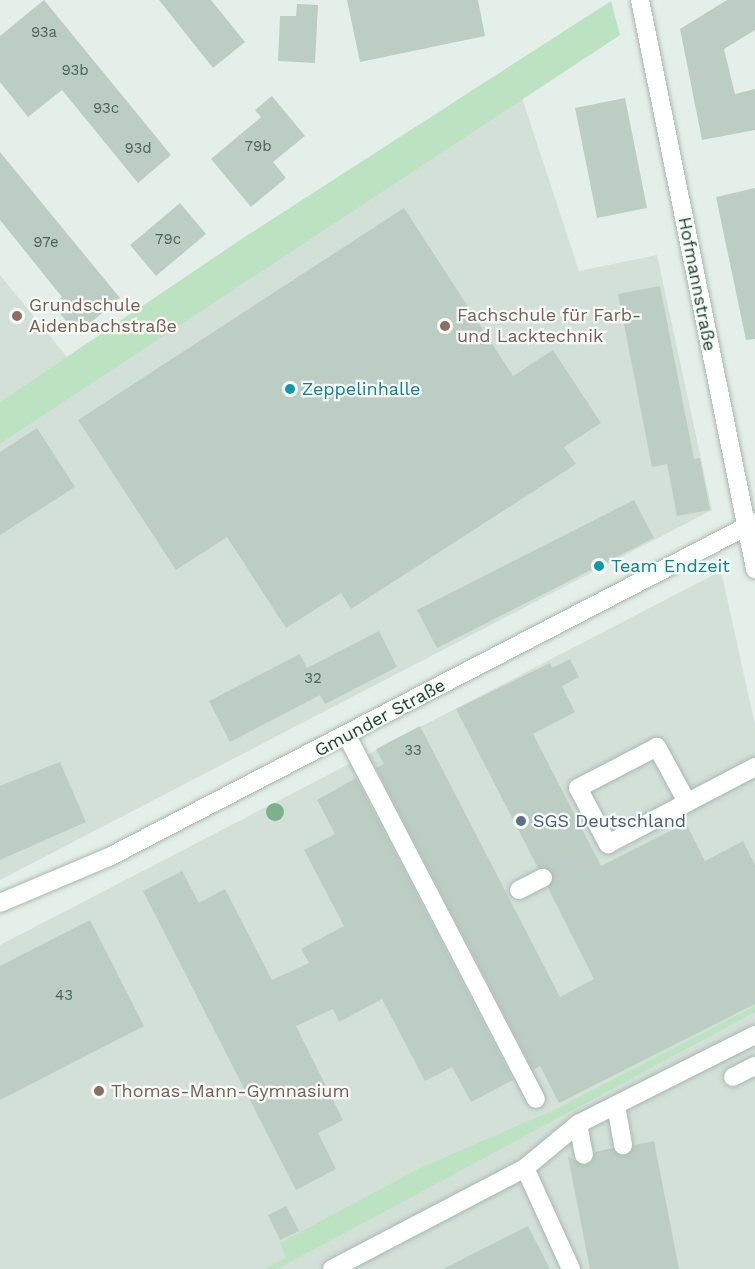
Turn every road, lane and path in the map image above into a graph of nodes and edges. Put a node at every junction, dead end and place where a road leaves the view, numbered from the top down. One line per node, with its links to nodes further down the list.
1 (640, 0): 2 (street, Hofmannstraße)
2 (751, 524): 3 (street, Hofmannstraße); 4 (street, Gmunder Straße)
3 (755, 568)
4 (347, 736): 9 (street, Gmunder Straße); 13 (street)
5 (755, 767): 6 (street)
6 (687, 802): 6 (street)
7 (543, 878): 8 (street)
8 (519, 890)
9 (0, 903)
10 (755, 1035): 14 (street)
11 (755, 1066): 12 (street)
12 (733, 1077)
13 (536, 1099)
14 (616, 1105): 15 (street); 16 (street)
15 (579, 1124): 17 (street); 18 (street)
16 (623, 1145)
17 (584, 1154)
18 (525, 1168): 19 (street); 20 (street)
19 (332, 1269)
20 (571, 1269)

